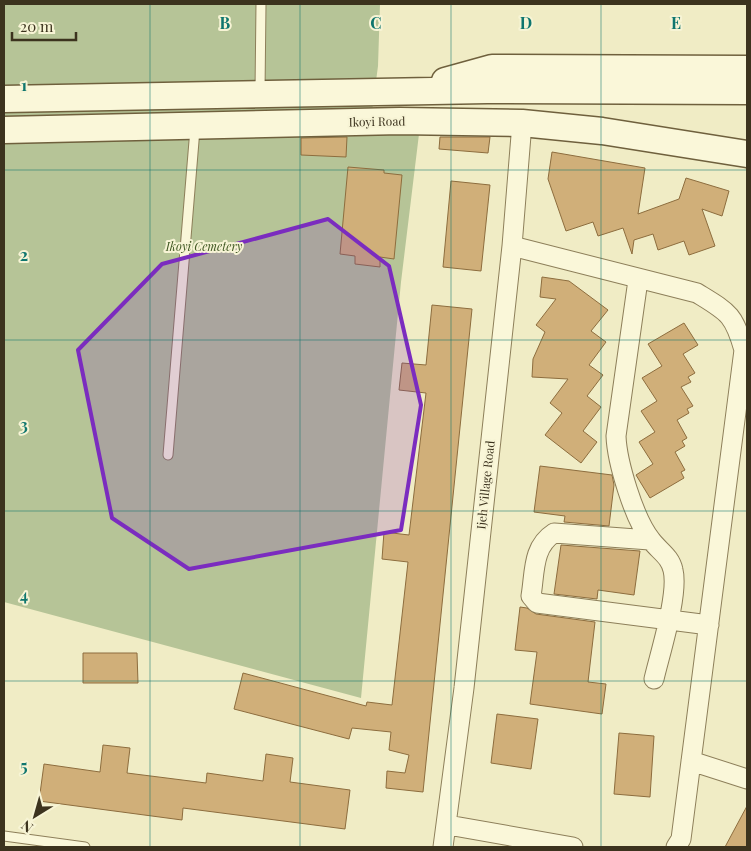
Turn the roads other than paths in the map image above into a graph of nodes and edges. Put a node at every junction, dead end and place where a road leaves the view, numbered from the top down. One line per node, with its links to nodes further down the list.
1 (260, 4): 5 (lane)
2 (747, 69): 3 (main road)
3 (409, 91): 4 (main road); 5 (main road)
4 (747, 91)
5 (260, 94): 6 (main road)
6 (4, 99)
7 (522, 123): 8 (main road, Ikoyi Road); 10 (main road, Ikoyi Road); 11 (street, Ijeh Village Road)
8 (195, 126): 9 (main road, Ikoyi Road); 13 (lane)
9 (4, 130)
10 (747, 154)
11 (512, 246): 12 (street); 20 (street, Ijeh Village Road)
12 (638, 280): 14 (street); 16 (street)
13 (168, 455)
14 (650, 540): 15 (street); 15 (street)
15 (668, 619): 16 (street); 17 (street)
16 (709, 625): 18 (street)
17 (654, 679)
18 (691, 761): 19 (street); 26 (street)
19 (747, 779)
20 (448, 825): 24 (street, Ijeh Village Road); 25 (street)
21 (4, 836): 22 (lane)
22 (64, 846): 23 (lane)
23 (85, 847)
24 (443, 847)
25 (573, 847)
26 (676, 847)

